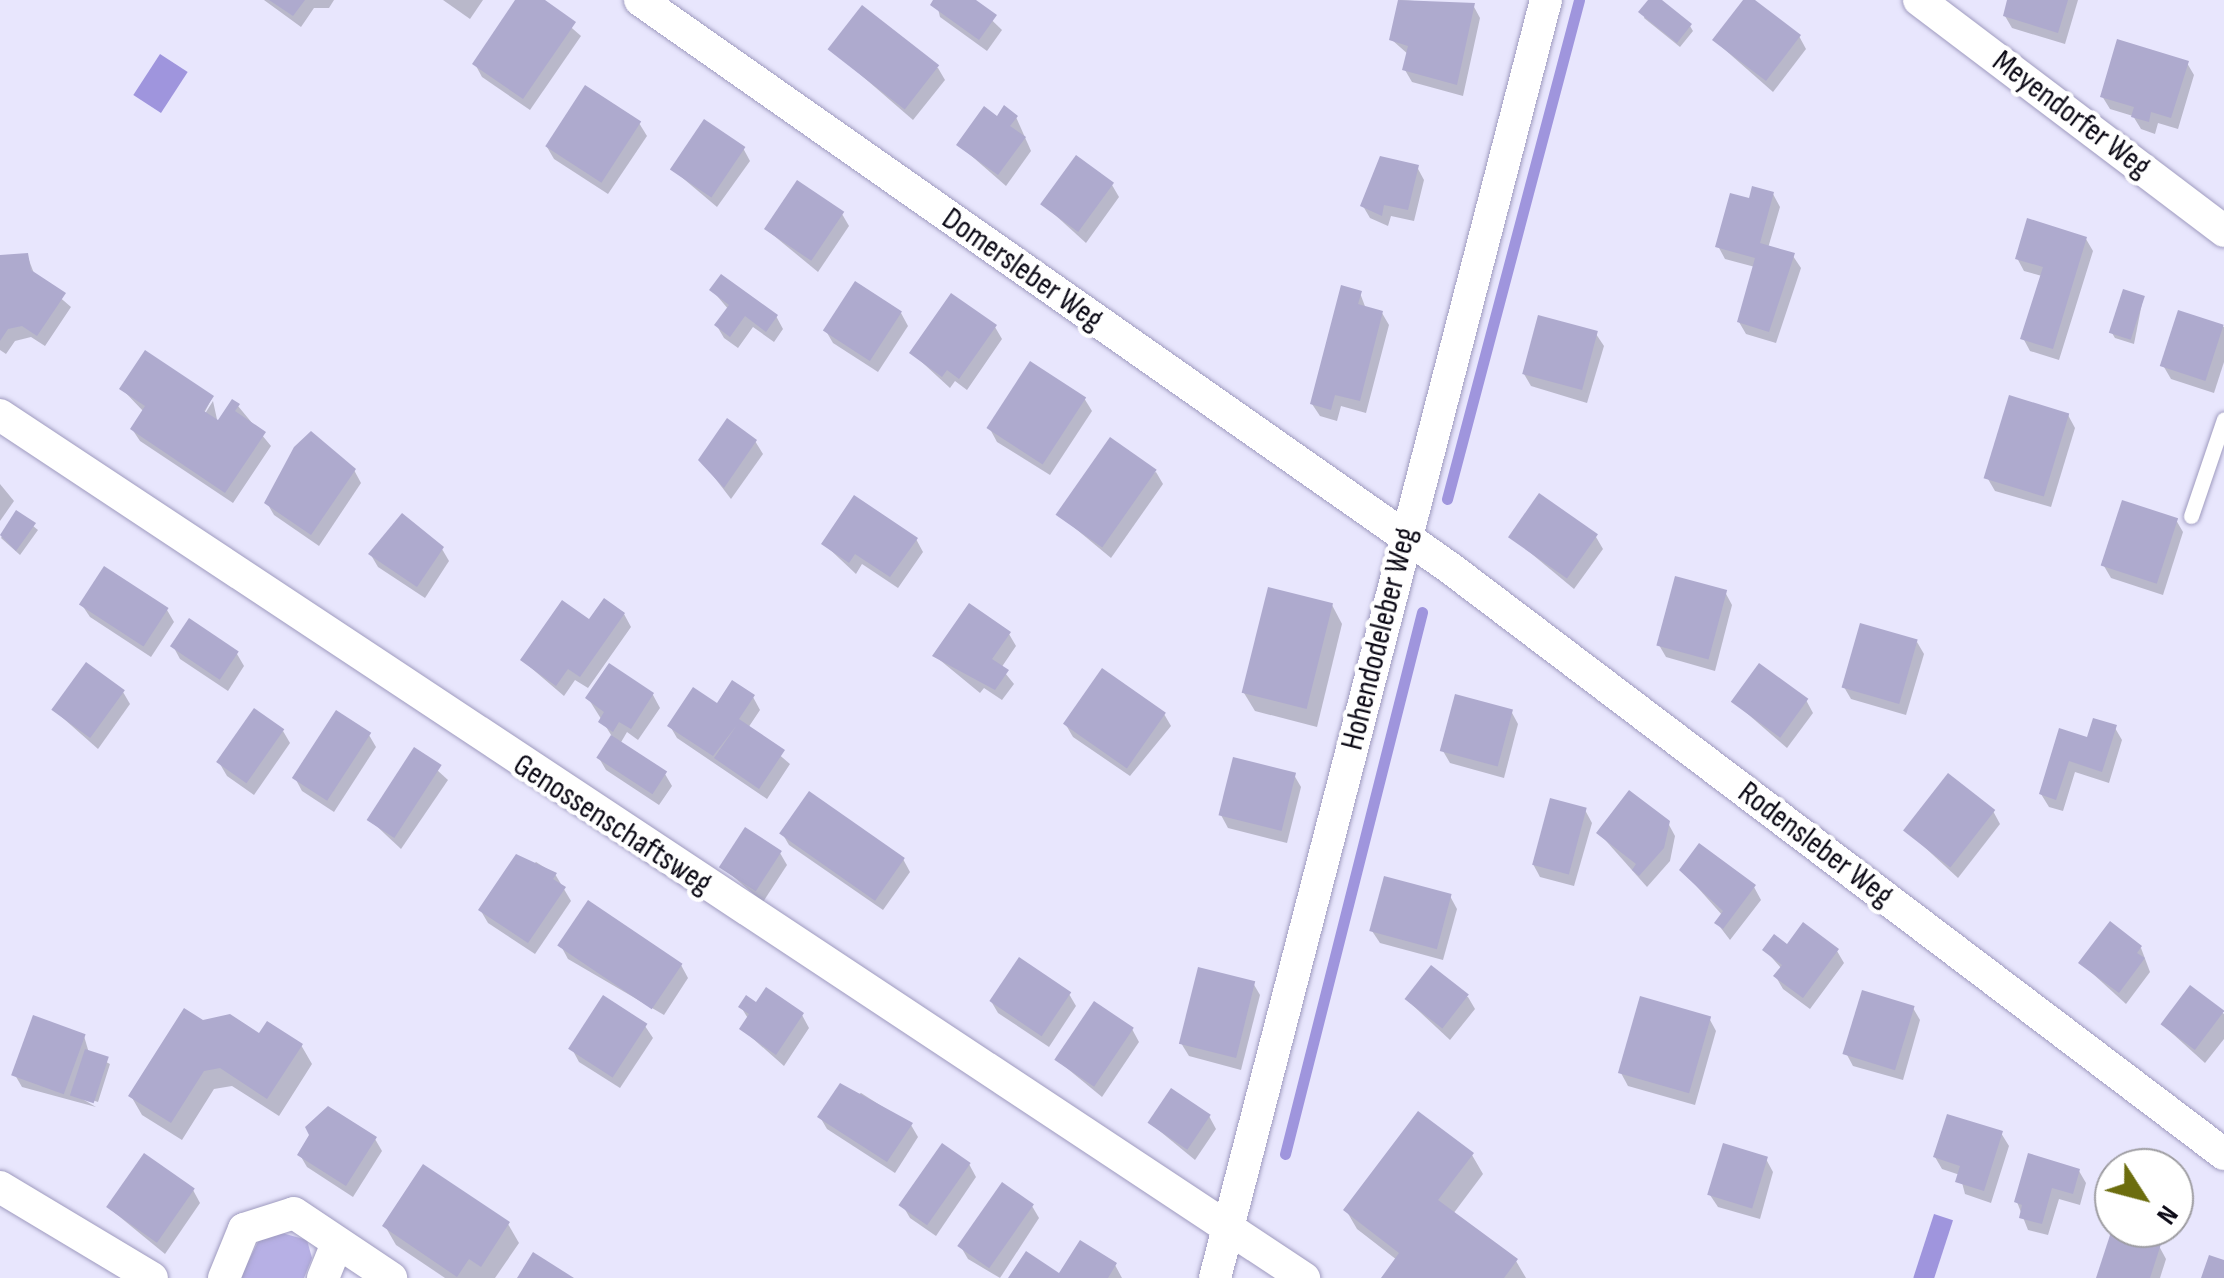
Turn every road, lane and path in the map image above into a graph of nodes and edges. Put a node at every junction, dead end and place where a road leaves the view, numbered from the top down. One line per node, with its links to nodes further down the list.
1 (640, 0): 8 (street, Domersleber Weg)
2 (1546, 0): 8 (street, Hohendodeleber Weg)
3 (1918, 0): 4 (street, Meyendorfer Weg)
4 (2224, 231)
5 (0, 415): 11 (street, Genossenschaftsweg)
6 (2224, 418): 7 (lane)
7 (2190, 516)
8 (1405, 538): 9 (street, Rodensleber Weg); 11 (street, Hohendodeleber Weg)
9 (2224, 1154)
10 (0, 1186): 13 (street)
11 (1228, 1230): 17 (street, Hohendodeleber Weg); 18 (street, Genossenschaftsweg)
12 (337, 1243): 14 (street); 15 (street); 16 (street)
13 (152, 1278)
14 (224, 1278)
15 (323, 1278)
16 (391, 1278)
17 (1216, 1278)
18 (1304, 1278)

